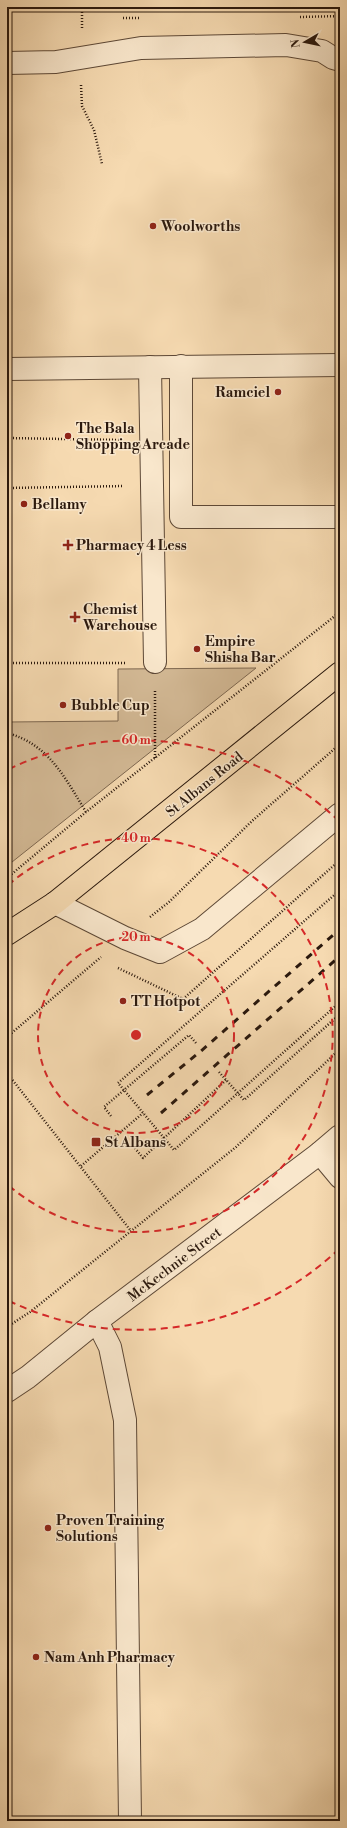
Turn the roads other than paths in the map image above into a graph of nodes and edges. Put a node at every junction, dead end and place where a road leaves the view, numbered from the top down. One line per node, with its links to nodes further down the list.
1 (340, 60): 2 (street)
2 (7, 63)
3 (340, 365): 4 (street)
4 (181, 366): 5 (street); 7 (street)
5 (150, 367): 6 (street); 8 (street)
6 (7, 368)
7 (339, 516)
8 (155, 662)
9 (340, 673): 11 (main road, St Albans Road)
10 (340, 814): 11 (street)
11 (54, 903): 12 (main road, St Albans Road)
12 (7, 934)
13 (340, 1136): 14 (street, McKechnie Street)
14 (320, 1153): 15 (street); 16 (street, McKechnie Street)
15 (340, 1177)
16 (98, 1321): 17 (street, McKechnie Street); 18 (street)
17 (7, 1391)
18 (130, 1821)

